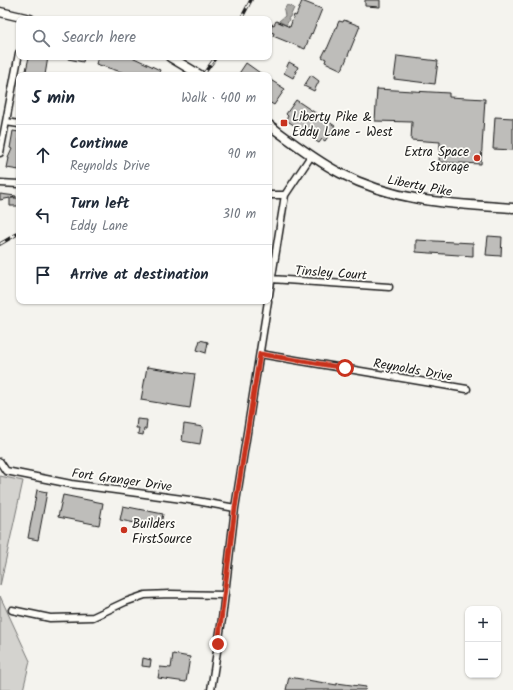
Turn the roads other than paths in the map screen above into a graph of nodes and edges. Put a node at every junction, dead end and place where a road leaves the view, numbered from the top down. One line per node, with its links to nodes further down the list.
1 (0, 12): 2 (street)
2 (16, 16)
3 (18, 60): 6 (street)
4 (175, 60): 5 (street)
5 (195, 72)
6 (6, 122): 7 (street); 9 (street)
7 (16, 124)
8 (272, 127): 10 (street, Liberty Pike)
9 (0, 153)
10 (310, 156): 14 (street); 15 (street, Liberty Pike)
11 (0, 183): 12 (street)
12 (16, 184)
13 (272, 194): 14 (street)
14 (285, 195): 16 (street)
15 (513, 208)
16 (272, 273)
17 (272, 279): 18 (street, Tinsley Court)
18 (389, 287)
19 (268, 304): 20 (street)
20 (260, 354): 21 (street, Reynolds Drive); 24 (street)
21 (467, 389)
22 (0, 462): 23 (street, Fort Granger Drive)
23 (3, 471): 24 (street, Fort Granger Drive)
24 (235, 508): 25 (street)
25 (224, 595): 26 (street); 27 (street)
26 (12, 610)
27 (211, 690)

